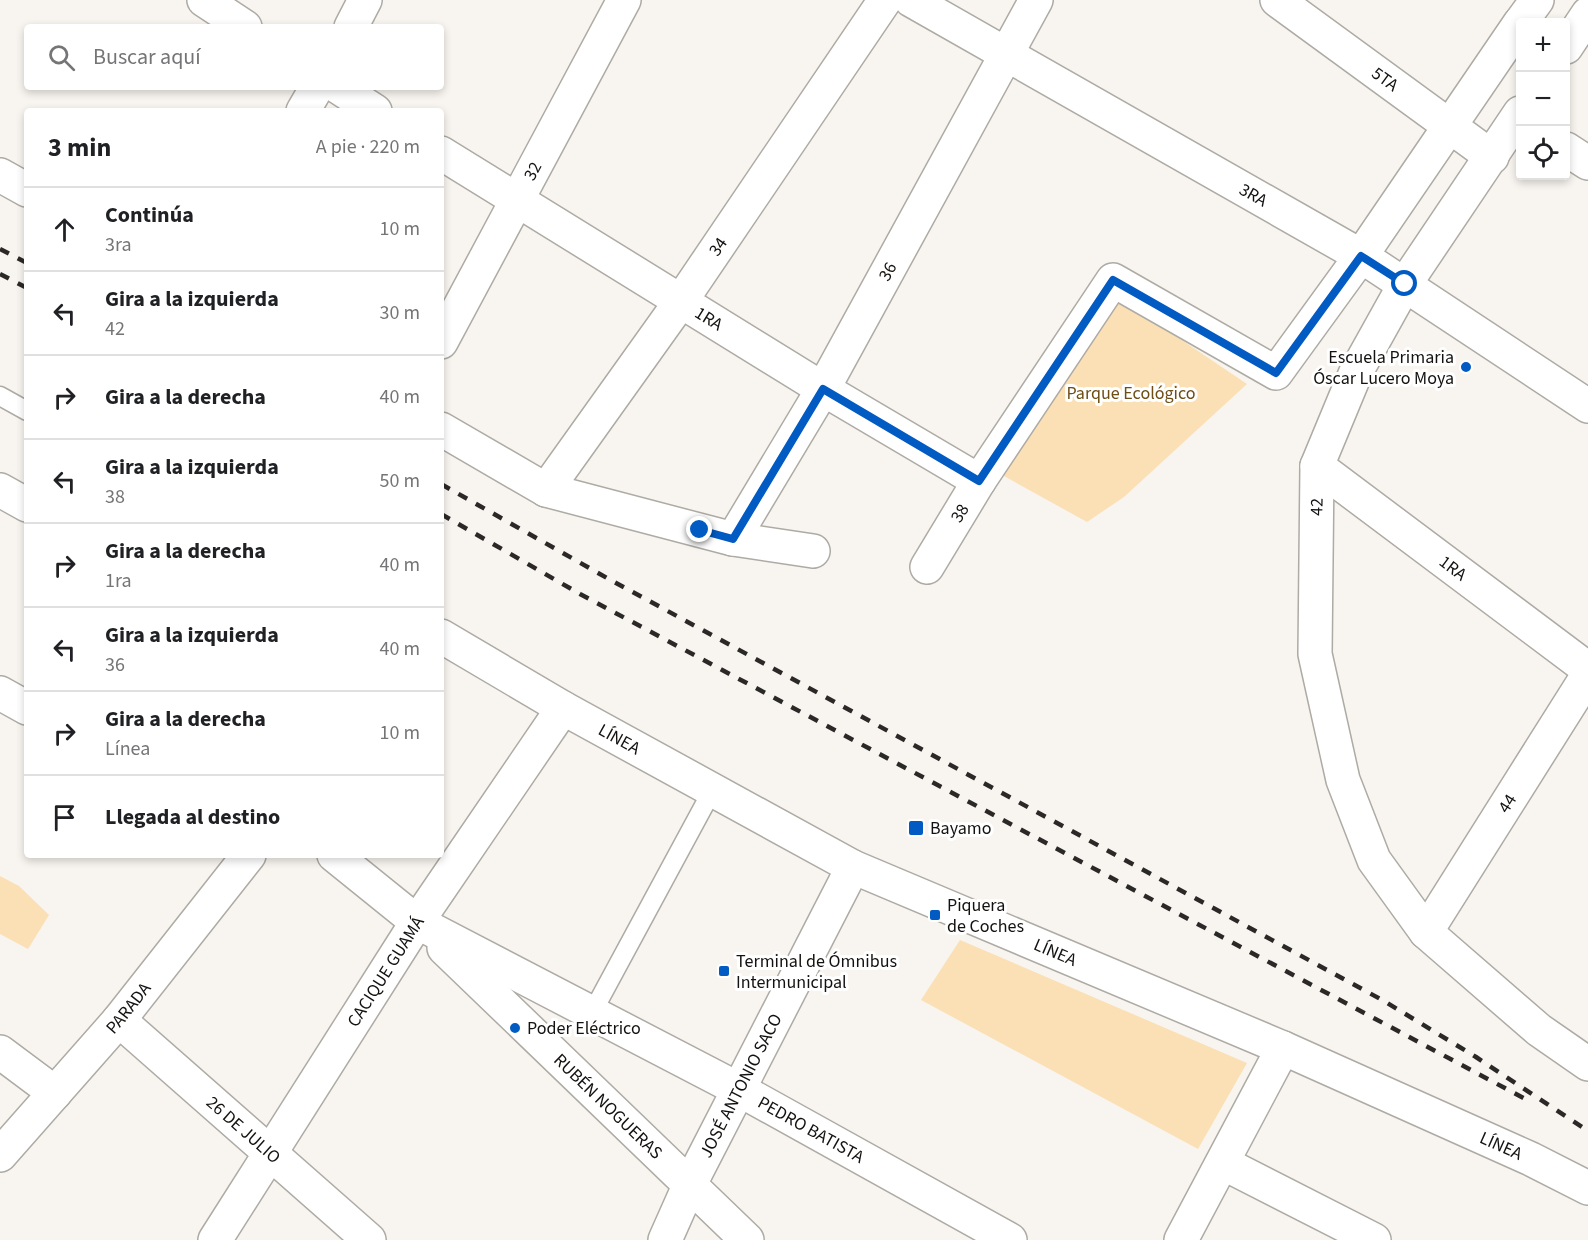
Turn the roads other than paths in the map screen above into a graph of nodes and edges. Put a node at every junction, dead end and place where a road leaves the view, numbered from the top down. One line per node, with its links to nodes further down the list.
1 (204, 0): 11 (street)
2 (365, 0): 12 (street)
3 (624, 0): 30 (street, 32)
4 (885, 0): 33 (street, 34)
5 (911, 0): 15 (street, 3RA)
6 (1036, 0): 15 (street, 36)
7 (1277, 0): 23 (street, 5TA)
8 (1537, 0): 10 (street)
9 (1588, 14): 14 (street)
10 (1524, 18)
11 (240, 24)
12 (353, 24)
13 (1516, 30): 18 (street)
14 (1570, 41)
15 (1008, 57): 31 (street, 3RA); 35 (street, 36)
16 (315, 90): 19 (street)
17 (343, 90): 20 (street)
18 (1472, 92): 21 (street); 23 (street)
19 (305, 108)
20 (370, 108)
21 (1516, 116)
22 (1516, 122): 26 (street, 42)
23 (1448, 127): 26 (street, 5TA); 31 (street)
24 (1570, 152): 27 (street)
25 (444, 155): 30 (street, 1RA)
26 (1492, 156): 32 (street, 42)
27 (1588, 163)
28 (0, 175): 29 (street)
29 (24, 188)
30 (515, 201): 33 (street, 1RA); 34 (street, 32)
31 (1361, 256): 32 (street, 3RA); 41 (street, 38)
32 (1405, 284): 37 (street, 3RA); 40 (street, 42)
33 (681, 301): 35 (street, 1RA); 43 (street, 34)
34 (444, 336)
35 (823, 389): 41 (street, 1RA); 45 (street, 36)
36 (0, 396): 38 (lane)
37 (1588, 406)
38 (24, 409)
39 (444, 431): 43 (street)
40 (1317, 466): 49 (street, 1RA); 59 (street, 42)
41 (979, 481): 47 (street, 38)
42 (0, 490): 44 (street)
43 (546, 490): 45 (street)
44 (24, 503)
45 (733, 539): 46 (street)
46 (813, 551)
47 (927, 567)
48 (444, 638): 53 (street, LÍNEA)
49 (1588, 669)
50 (1588, 675): 59 (street, 44)
51 (0, 693): 52 (street)
52 (24, 706)
53 (563, 708): 54 (street, LÍNEA); 58 (street, CACIQUE GUAMÁ)
54 (712, 789): 57 (street, LÍNEA); 60 (lane)
55 (247, 858): 61 (street, PARADA)
56 (338, 858): 58 (street, PEDRO BATISTA)
57 (853, 867): 62 (street, LÍNEA); 65 (street, JOSÉ ANTONIO SACO)
58 (417, 922): 60 (street, PEDRO BATISTA); 67 (street, CACIQUE GUAMÁ); 70 (street, RUBÉN NOGUERAS)
59 (1426, 932): 64 (street, 42)
60 (592, 1013): 65 (street, PEDRO BATISTA)
61 (119, 1020): 66 (street, PARADA); 67 (street, 26 DE JULIO)
62 (1283, 1048): 69 (street); 71 (street, LÍNEA)
63 (0, 1052): 66 (street)
64 (1588, 1064)
65 (740, 1090): 70 (street, JOSÉ ANTONIO SACO); 76 (street, PEDRO BATISTA)
66 (55, 1093): 68 (street, PARADA)
67 (269, 1153): 72 (street, CACIQUE GUAMÁ); 73 (street, 26 DE JULIO)
68 (0, 1155)
69 (1223, 1163): 77 (street); 78 (street)
70 (689, 1186): 74 (street, JOSÉ ANTONIO SACO); 75 (street, RUBÉN NOGUERAS)
71 (1588, 1188)
72 (215, 1240)
73 (369, 1240)
74 (665, 1240)
75 (747, 1240)
76 (1010, 1240)
77 (1181, 1240)
78 (1374, 1240)

